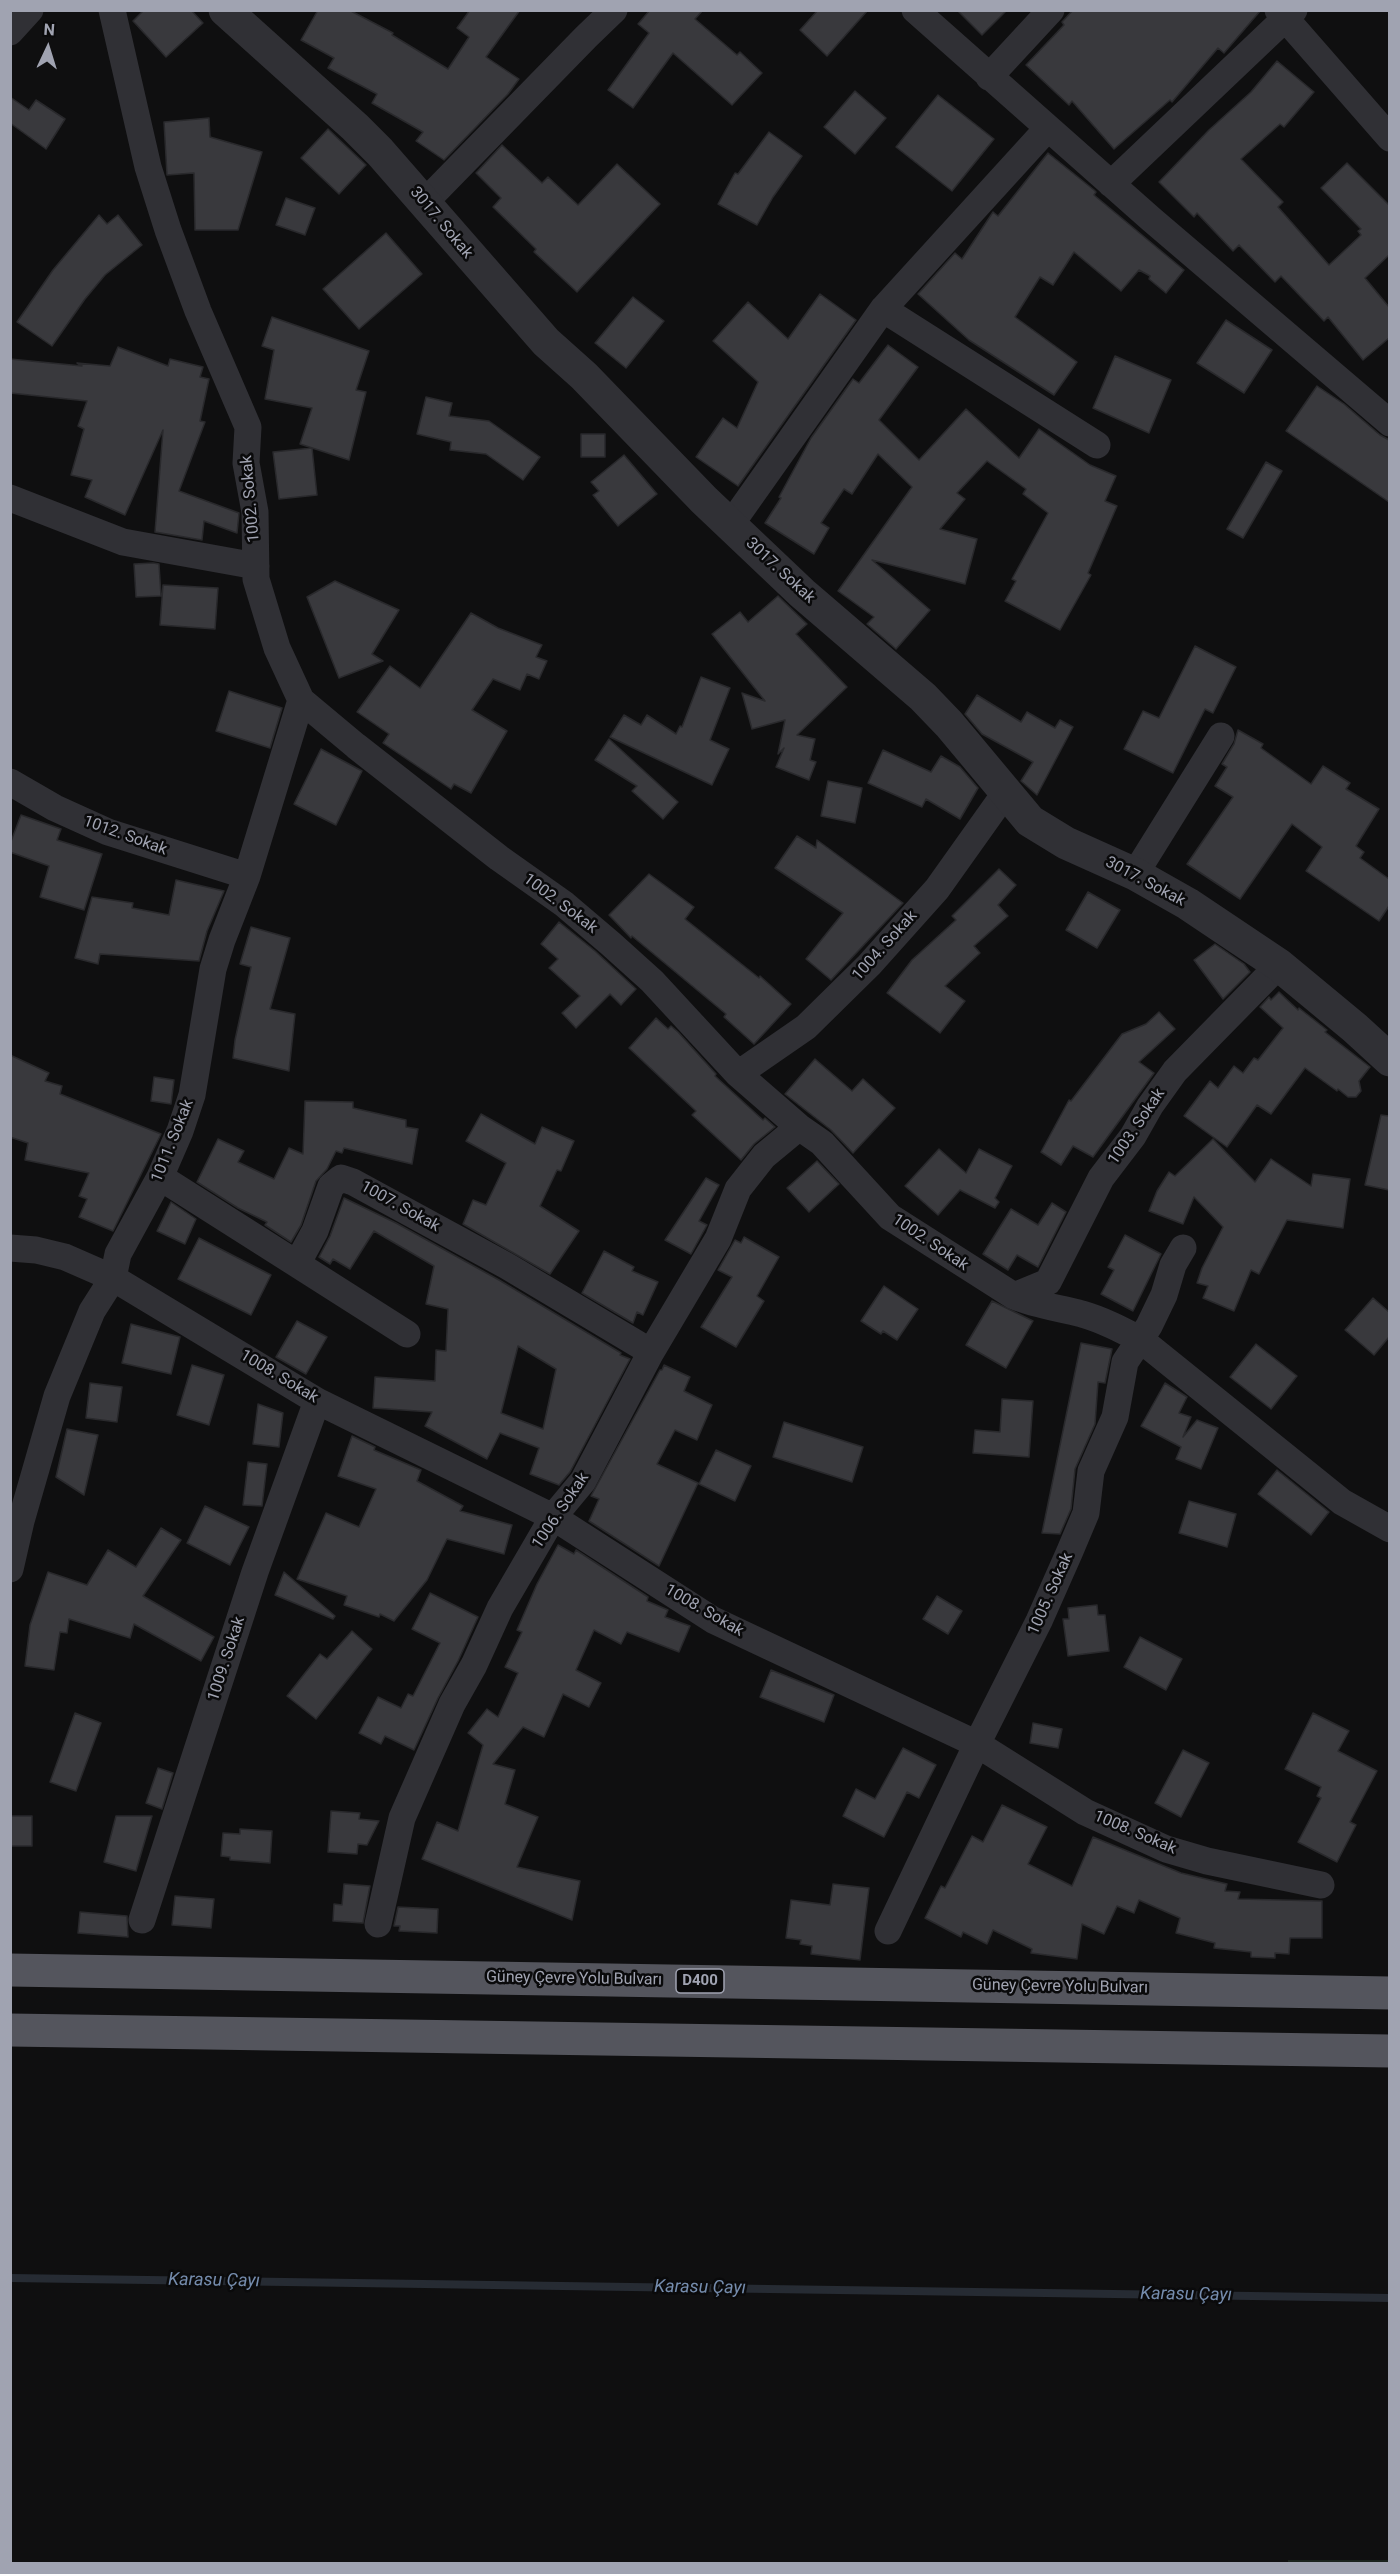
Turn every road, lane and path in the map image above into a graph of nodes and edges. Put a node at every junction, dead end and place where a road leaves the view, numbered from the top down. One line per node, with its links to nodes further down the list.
1 (30, 10): 8 (street)
2 (112, 10): 19 (street, 1002. Sokak)
3 (225, 10): 13 (street, 3017. Sokak)
4 (614, 10): 13 (street)
5 (915, 10): 9 (street)
6 (1051, 10): 9 (street)
7 (1285, 13): 11 (street); 12 (street)
8 (10, 32)
9 (989, 77): 10 (street)
10 (1047, 129): 12 (street); 14 (street)
11 (1389, 138)
12 (1111, 184): 15 (street)
13 (424, 203): 18 (street, 3017. Sokak)
14 (883, 309): 16 (street); 18 (street)
15 (1389, 423)
16 (1097, 445)
17 (10, 498): 19 (street)
18 (731, 524): 23 (street, 3017. Sokak)
19 (256, 566): 20 (street, 1002. Sokak)
20 (301, 700): 25 (street, 1011. Sokak); 28 (street, 1002. Sokak)
21 (1221, 736): 24 (street)
22 (10, 782): 25 (street, 1012. Sokak)
23 (1006, 792): 24 (street, 3017. Sokak); 28 (street, 1004. Sokak)
24 (1135, 874): 26 (street, 3017. Sokak)
25 (247, 876): 30 (street, 1011. Sokak)
26 (1280, 965): 27 (street, 3017. Sokak); 35 (street, 1003. Sokak)
27 (1389, 1060)
28 (738, 1074): 29 (street, 1002. Sokak)
29 (799, 1127): 35 (street, 1002. Sokak); 38 (street, 1006. Sokak)
30 (160, 1177): 33 (street); 34 (street, 1011. Sokak)
31 (10, 1248): 34 (street, 1008. Sokak)
32 (1183, 1248): 37 (street, 1005. Sokak)
33 (297, 1264): 36 (street); 38 (street, 1007. Sokak)
34 (113, 1278): 39 (street, 1008. Sokak); 42 (street, 1011. Sokak)
35 (1014, 1296): 37 (street, 1002. Sokak)
36 (407, 1334)
37 (1141, 1340): 41 (street, 1002. Sokak); 43 (street, 1005. Sokak)
38 (651, 1352): 40 (street, 1006. Sokak)
39 (317, 1401): 40 (street, 1008. Sokak); 45 (street, 1009. Sokak)
40 (553, 1517): 43 (street, 1008. Sokak); 46 (street, 1006. Sokak)
41 (1389, 1529)
42 (10, 1569)
43 (977, 1744): 44 (street, 1008. Sokak); 47 (street, 1005. Sokak)
44 (1321, 1885)
45 (142, 1920)
46 (378, 1924)
47 (888, 1931)
48 (10, 1970): 49 (highway, Güney Çevre Yolu Bulvarı / D400)
49 (1389, 1993)
50 (10, 2030): 51 (highway)
51 (1389, 2051)

